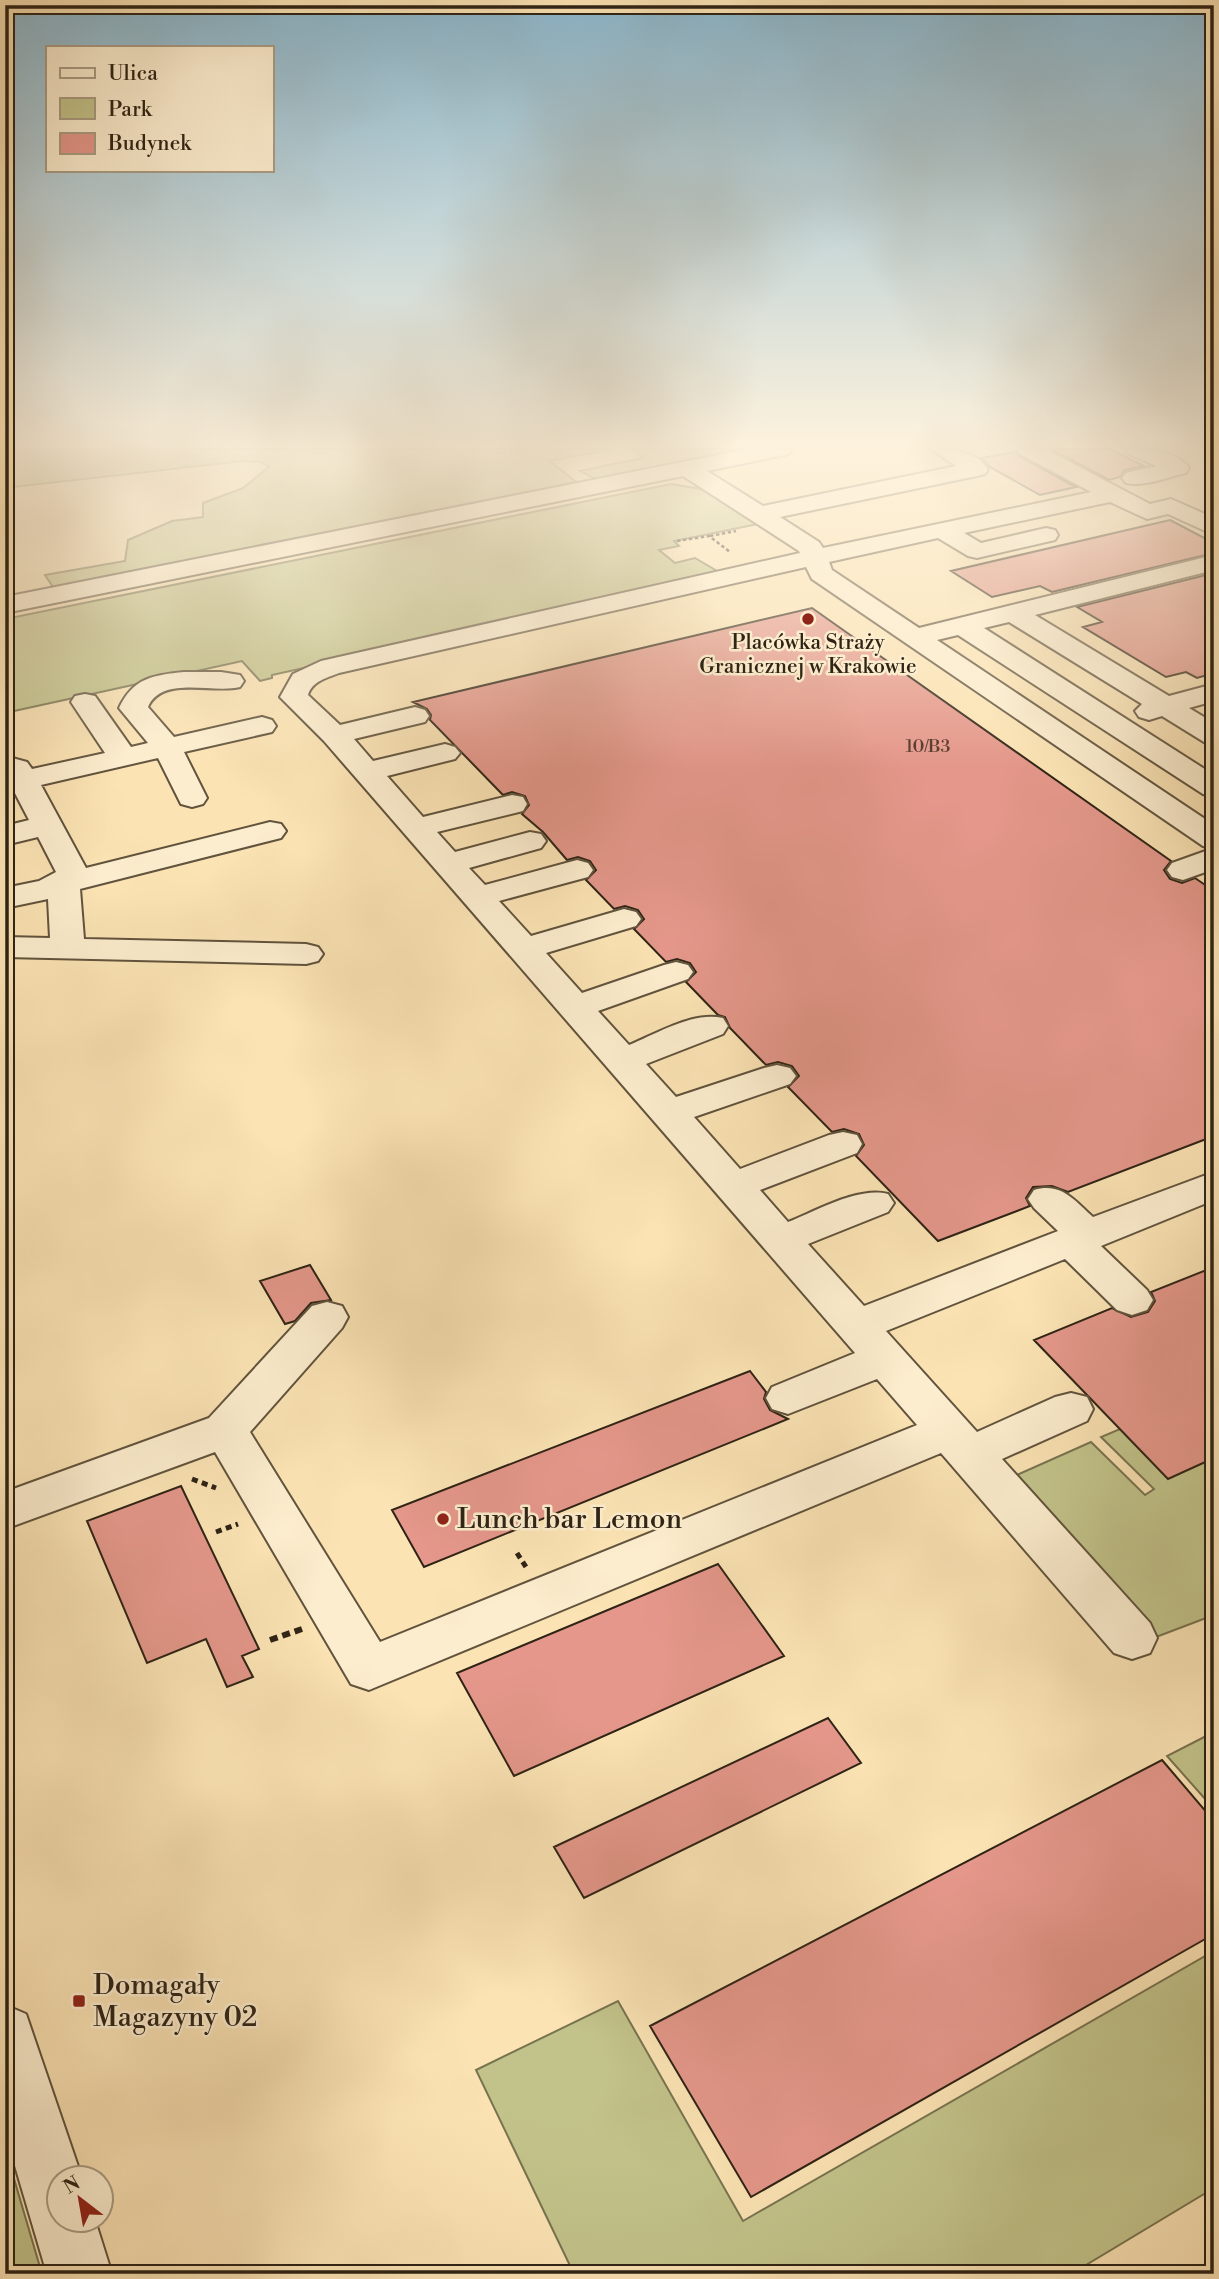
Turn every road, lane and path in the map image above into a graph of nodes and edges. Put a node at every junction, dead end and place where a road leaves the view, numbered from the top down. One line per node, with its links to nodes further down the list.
1 (252, 555): 7 (street)
2 (735, 555): 5 (path)
3 (828, 555): 4 (street)
4 (815, 558): 10 (street); 18 (street)
5 (740, 559)
6 (1214, 562): 8 (street)
7 (5, 605)
8 (1013, 613): 9 (street); 14 (street)
9 (961, 626): 10 (street); 16 (street)
10 (918, 637): 19 (street)
11 (230, 681): 21 (street)
12 (1214, 692): 14 (street)
13 (85, 702): 23 (street)
14 (1165, 706): 16 (street); 20 (street)
15 (415, 716): 18 (street)
16 (1111, 722): 19 (street); 26 (street)
17 (262, 726): 21 (street)
18 (334, 735): 25 (street)
19 (1063, 736): 33 (street)
20 (1214, 736)
21 (167, 747): 23 (street); 27 (street)
22 (445, 753): 25 (street)
23 (122, 757): 24 (street)
24 (14, 772): 29 (street)
25 (366, 772): 30 (street)
26 (1214, 788)
27 (192, 798)
28 (512, 804): 30 (street)
29 (47, 825): 32 (street); 39 (street)
30 (416, 828): 36 (street)
31 (270, 831): 39 (street)
32 (5, 836)
33 (1214, 839)
34 (530, 841): 36 (street)
35 (1214, 859): 38 (street)
36 (448, 864): 40 (street)
37 (577, 870): 40 (street)
38 (1183, 870)
39 (63, 883): 41 (street); 44 (street)
40 (477, 897): 45 (street)
41 (5, 898)
42 (624, 919): 45 (street)
43 (5, 947): 44 (street)
44 (68, 949): 46 (street)
45 (523, 949): 48 (street)
46 (306, 954)
47 (676, 972): 48 (street)
48 (574, 1007): 50 (street)
49 (710, 1026): 50 (street)
50 (622, 1060): 52 (street)
51 (777, 1076): 52 (street)
52 (668, 1113): 55 (street)
53 (844, 1144): 55 (street)
54 (1214, 1185): 58 (street)
55 (733, 1186): 59 (street)
56 (1048, 1199): 58 (street)
57 (874, 1203): 59 (street)
58 (1079, 1239): 60 (street); 62 (street)
59 (781, 1240): 62 (street)
60 (1132, 1300)
61 (327, 1317): 66 (street)
62 (856, 1326): 63 (street)
63 (884, 1358): 64 (street); 67 (street)
64 (788, 1398)
65 (1071, 1409): 67 (street)
66 (225, 1430): 67 (street); 68 (street)
67 (959, 1443): 69 (street)
68 (5, 1511)
69 (1132, 1638)
70 (5, 2034): 71 (street)
71 (46, 2164)
72 (67, 2234): 74 (street)
73 (1214, 2267): 75 (path)
74 (80, 2274)
75 (1207, 2274)

